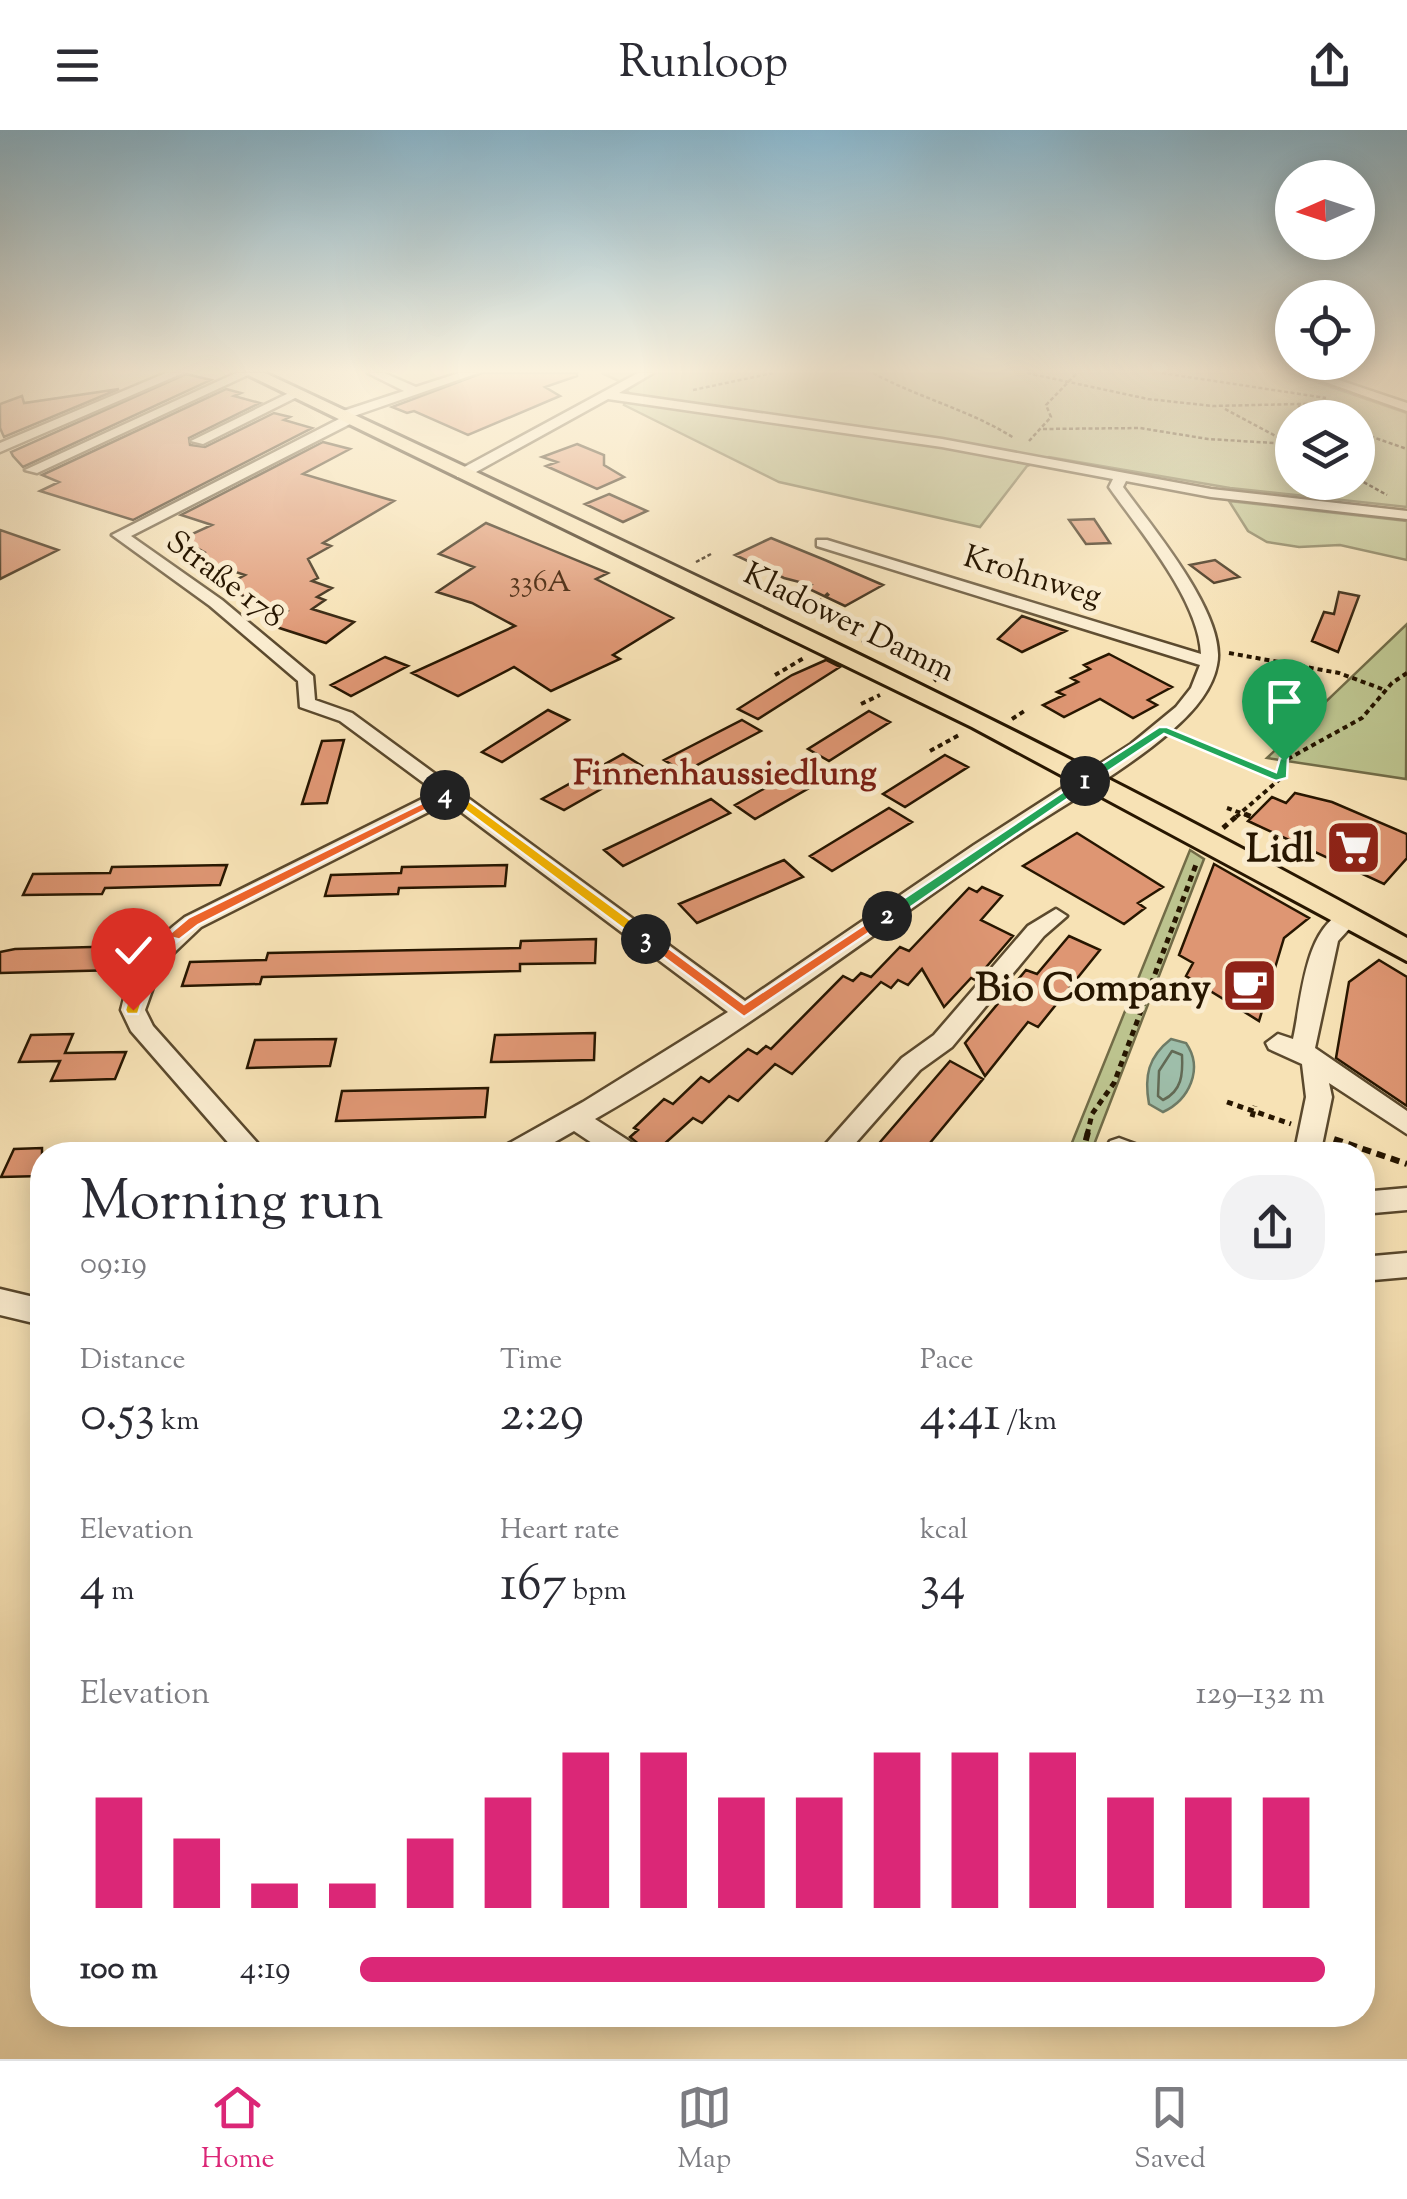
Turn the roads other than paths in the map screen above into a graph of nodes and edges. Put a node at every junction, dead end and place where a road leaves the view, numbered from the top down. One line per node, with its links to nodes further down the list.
1 (48, 463): 6 (street)
2 (259, 463): 13 (street, Straße 178)
3 (439, 463): 7 (main road, Kladower Damm)
4 (482, 463): 7 (street)
5 (1050, 463): 8 (street)
6 (32, 470)
7 (462, 474): 12 (main road, Kladower Damm)
8 (1121, 476): 9 (street); 11 (street)
9 (1407, 515)
10 (822, 563): 11 (street, Krohnweg)
11 (1211, 656): 12 (street)
12 (1090, 778): 15 (main road, Kladower Damm); 17 (street)
13 (450, 793): 17 (street); 21 (street)
14 (1056, 916): 24 (street)
15 (1349, 917): 16 (main road, Kladower Damm); 18 (street)
16 (1407, 950)
17 (744, 1012): 19 (street)
18 (1298, 1051): 20 (street); 25 (street)
19 (576, 1120): 22 (street); 23 (street)
20 (1407, 1124)
21 (243, 1142)
22 (535, 1142)
23 (611, 1142)
24 (841, 1142)
25 (1310, 1142)
26 (1407, 1199): 27 (street)
27 (1375, 1202)
28 (1407, 1265): 29 (street)
29 (1375, 1268)
30 (0, 1302): 31 (street)
31 (30, 1309)

